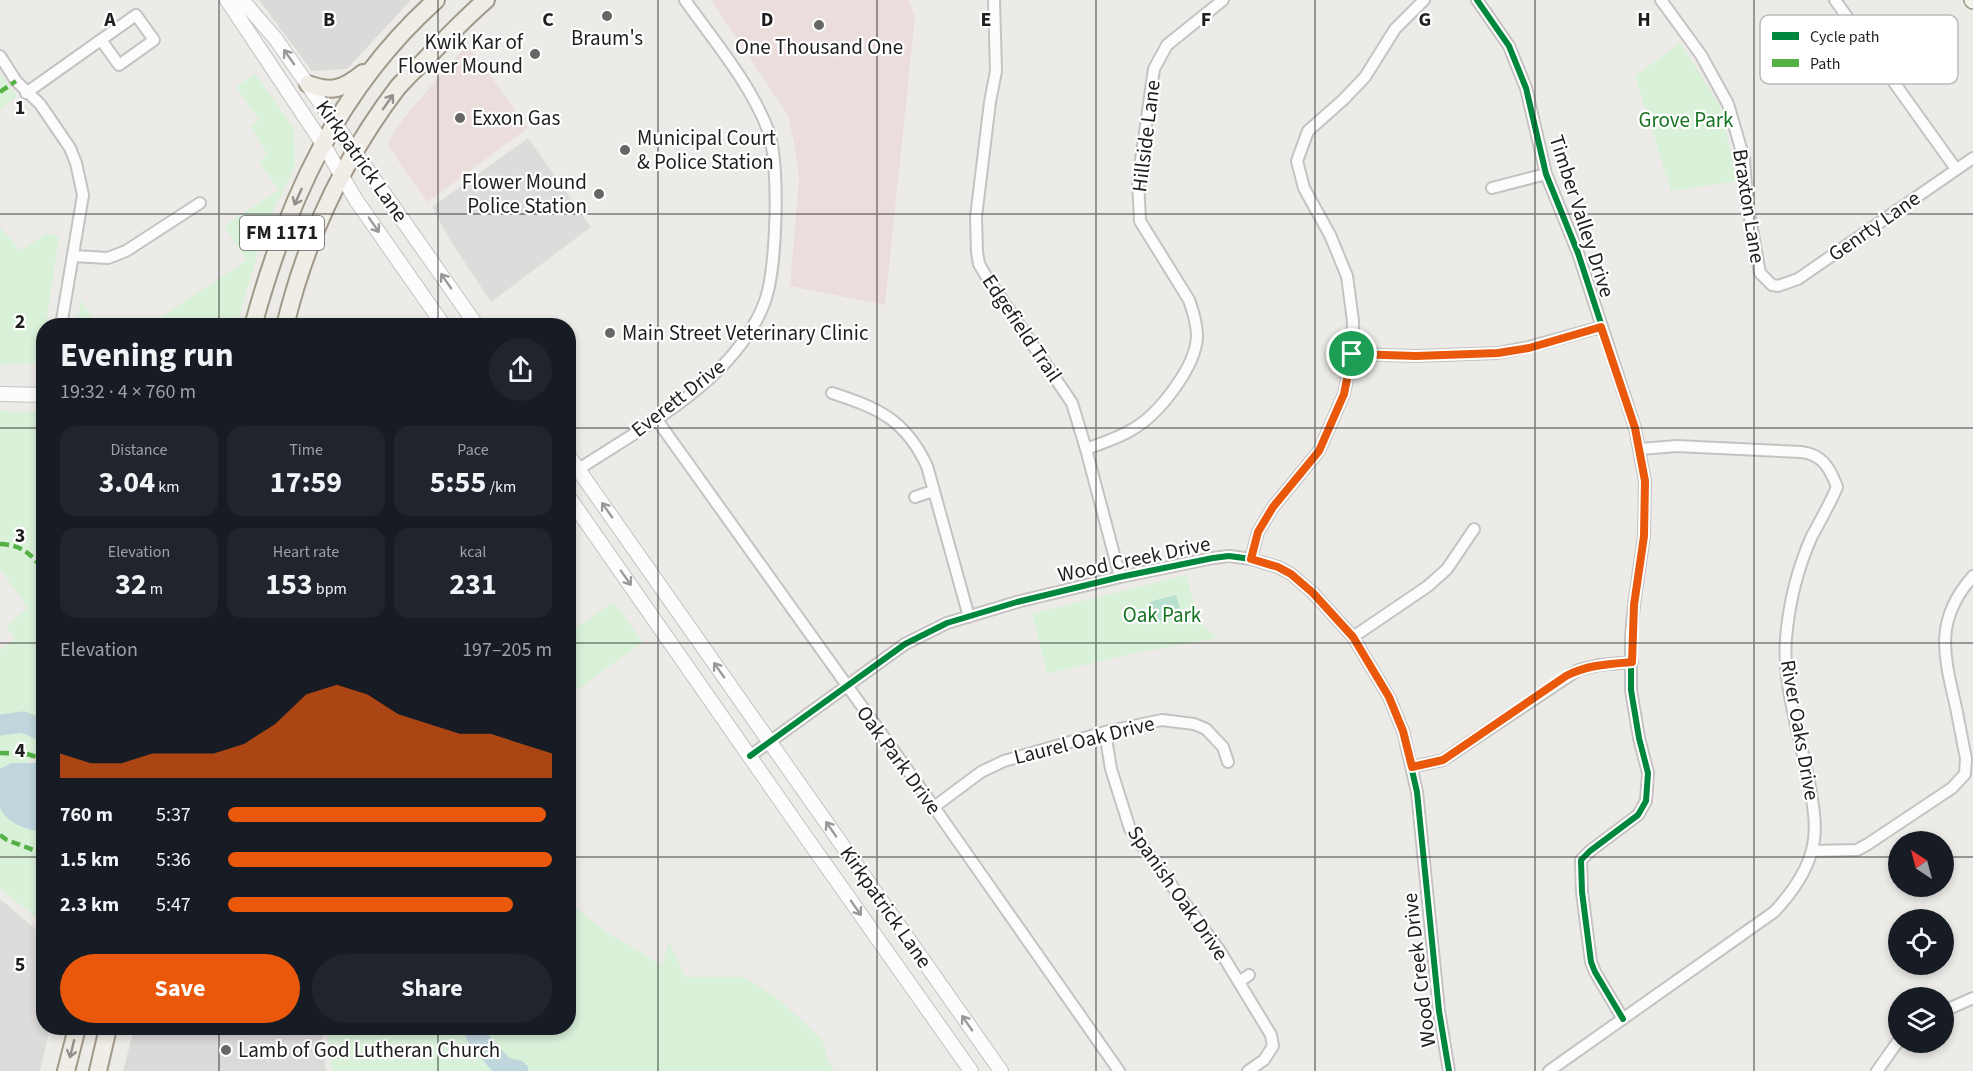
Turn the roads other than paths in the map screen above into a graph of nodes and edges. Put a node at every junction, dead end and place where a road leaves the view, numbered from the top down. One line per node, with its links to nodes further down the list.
1 (227, 0): 20 (street, Kirkpatrick Lane)
2 (242, 0): 16 (street, Kirkpatrick Lane, one-way to 2)
3 (436, 0): 15 (main road, FM 1171)
4 (486, 0): 21 (main road, FM 1171, one-way to 4)
5 (685, 0): 40 (street, Everett Drive)
6 (994, 0): 41 (street, Edgefield Trail)
7 (1223, 0): 41 (street, Hillside Lane)
8 (1424, 0): 36 (street)
9 (1477, 0): 24 (street, Timber Valley Drive)
10 (1661, 0): 29 (street, Braxton Lane)
11 (1835, 0): 12 (street)
12 (1846, 15)
13 (101, 40): 13 (street); 18 (street)
14 (0, 56): 18 (street)
15 (378, 61): 16 (main road); 19 (main road, FM 1171)
16 (308, 84): 19 (street, Kirkpatrick Lane)
17 (1895, 84): 23 (street)
18 (27, 93): 28 (street)
19 (334, 122): 20 (main road, FM 1171); 21 (street, Kirkpatrick Lane)
20 (323, 144): 25 (street, Kirkpatrick Lane); 31 (main road, FM 1171, one-way to 31)
21 (354, 150): 25 (main road, FM 1171); 34 (street, Kirkpatrick Lane, one-way to 21)
22 (1973, 158): 23 (street, Genrty Lane)
23 (1956, 170): 29 (street, Genrty Lane)
24 (1546, 174): 26 (street); 35 (street, Timber Valley Drive)
25 (342, 176): 32 (main road, FM 1171); 33 (street, Kirkpatrick Lane, one-way to 33)
26 (1492, 188)
27 (200, 203): 28 (street)
28 (73, 256): 30 (street)
29 (1772, 285)
30 (62, 318)
31 (255, 318)
32 (287, 318)
33 (438, 318)
34 (471, 318)
35 (1601, 327): 36 (street); 42 (street, Timber Valley Drive)
36 (1352, 354): 49 (street)
37 (0, 393): 39 (street)
38 (832, 393): 45 (street)
39 (36, 395)
40 (657, 420): 43 (street, Everett Drive); 55 (street, Oak Park Drive)
41 (1086, 448): 51 (street, Edgefield Trail)
42 (1640, 448): 54 (street, Timber Valley Drive); 63 (street, River Oaks Drive)
43 (576, 472)
44 (576, 476): 58 (street, Kirkpatrick Lane, one-way to 44)
45 (933, 491): 46 (street); 52 (street)
46 (915, 497)
47 (576, 507): 59 (street, Kirkpatrick Lane, one-way to 59)
48 (1474, 529): 53 (street)
49 (1251, 559): 51 (street, Wood Creek Drive); 53 (street, Wood Creek Drive)
50 (1973, 576): 57 (street)
51 (1120, 577): 52 (street, Wood Creek Drive)
52 (969, 617): 55 (street, Wood Creek Drive)
53 (1353, 637): 61 (street, Wood Creek Drive)
54 (1632, 662): 61 (street); 68 (street, Timber Valley Drive)
55 (847, 687): 58 (street, Wood Creek Drive); 62 (street, Oak Park Drive)
56 (1105, 732): 60 (street, Laurel Oak Drive); 62 (street, Laurel Oak Drive); 65 (street, Spanish Oak Drive)
57 (1967, 740): 63 (street)
58 (770, 742): 59 (street); 75 (street, Kirkpatrick Lane, one-way to 58)
59 (750, 756): 74 (street, Kirkpatrick Lane, one-way to 74)
60 (1228, 762)
61 (1412, 767): 78 (street, Wood Creek Drive)
62 (934, 807): 76 (street, Oak Park Drive)
63 (1812, 851): 68 (street, River Oaks Drive)
64 (1249, 975): 65 (street, Spanish Oak Drive)
65 (1239, 982): 77 (street, Spanish Oak Drive)
66 (1973, 998): 67 (street)
67 (1954, 1007)
68 (1623, 1019): 79 (street, River Oaks Drive)
69 (75, 1035): 72 (main road, one-way to 72)
70 (106, 1035): 73 (main road)
71 (1889, 1053): 80 (street)
72 (66, 1071)
73 (98, 1071)
74 (971, 1071)
75 (1001, 1071)
76 (1119, 1071)
77 (1248, 1071)
78 (1449, 1071)
79 (1549, 1071)
80 (1876, 1071)

